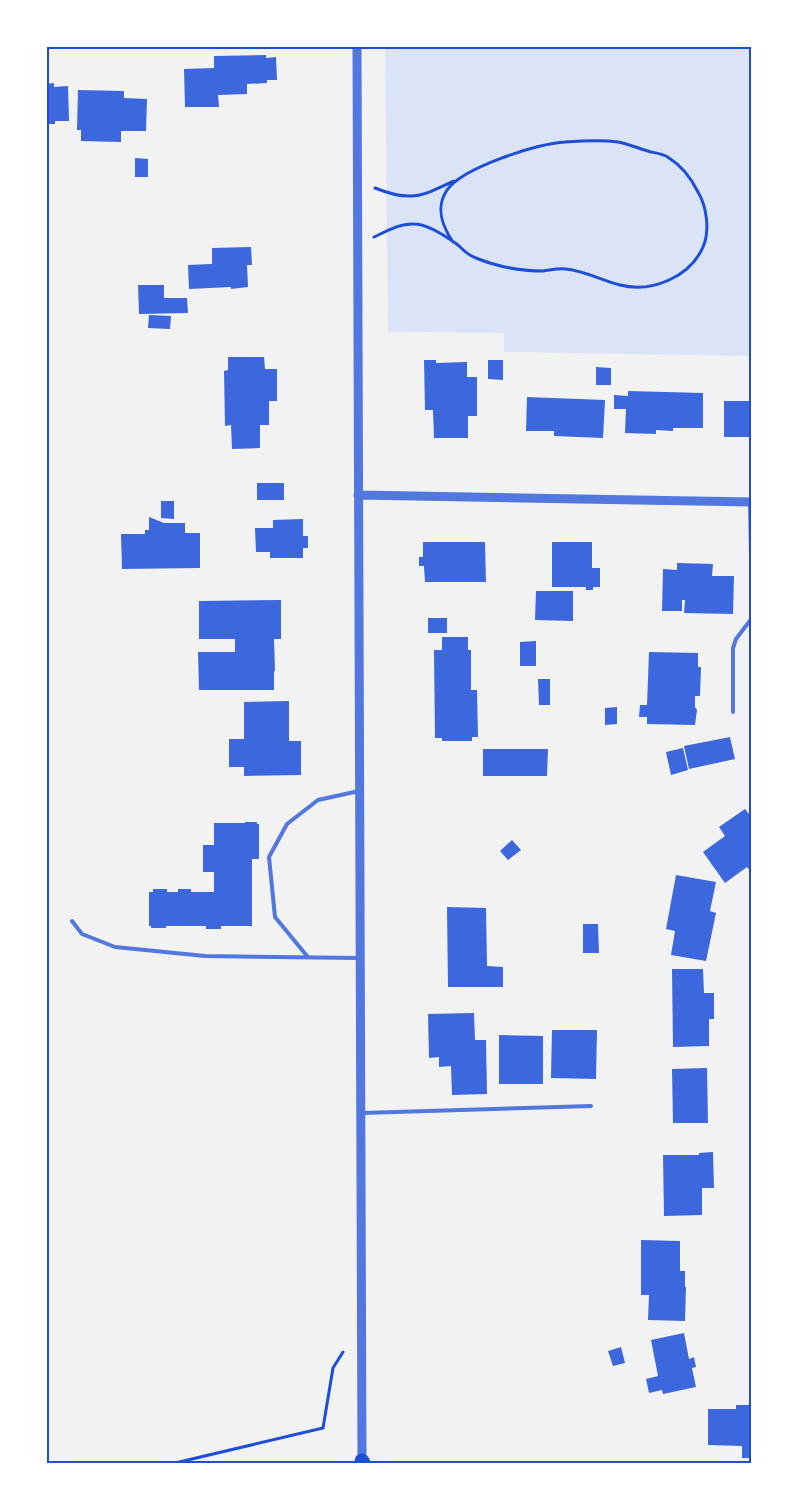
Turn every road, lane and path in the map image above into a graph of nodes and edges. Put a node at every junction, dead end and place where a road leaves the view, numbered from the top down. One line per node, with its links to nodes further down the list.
1 (358, 46): 3 (street)
2 (457, 179): 3 (path); 4 (path); 4 (path)
3 (358, 182): 5 (street)
4 (453, 242): 5 (path)
5 (358, 244): 6 (street)
6 (358, 495): 7 (street); 11 (street)
7 (751, 502): 8 (lane)
8 (752, 603)
9 (752, 618): 10 (lane)
10 (733, 712)
11 (359, 792): 13 (lane); 14 (street)
12 (72, 921): 13 (lane)
13 (307, 956): 14 (lane)
14 (360, 958): 16 (street)
15 (591, 1106): 16 (lane)
16 (360, 1113): 17 (street)
17 (361, 1327): 18 (street); 19 (path)
18 (362, 1462)
19 (175, 1463)

